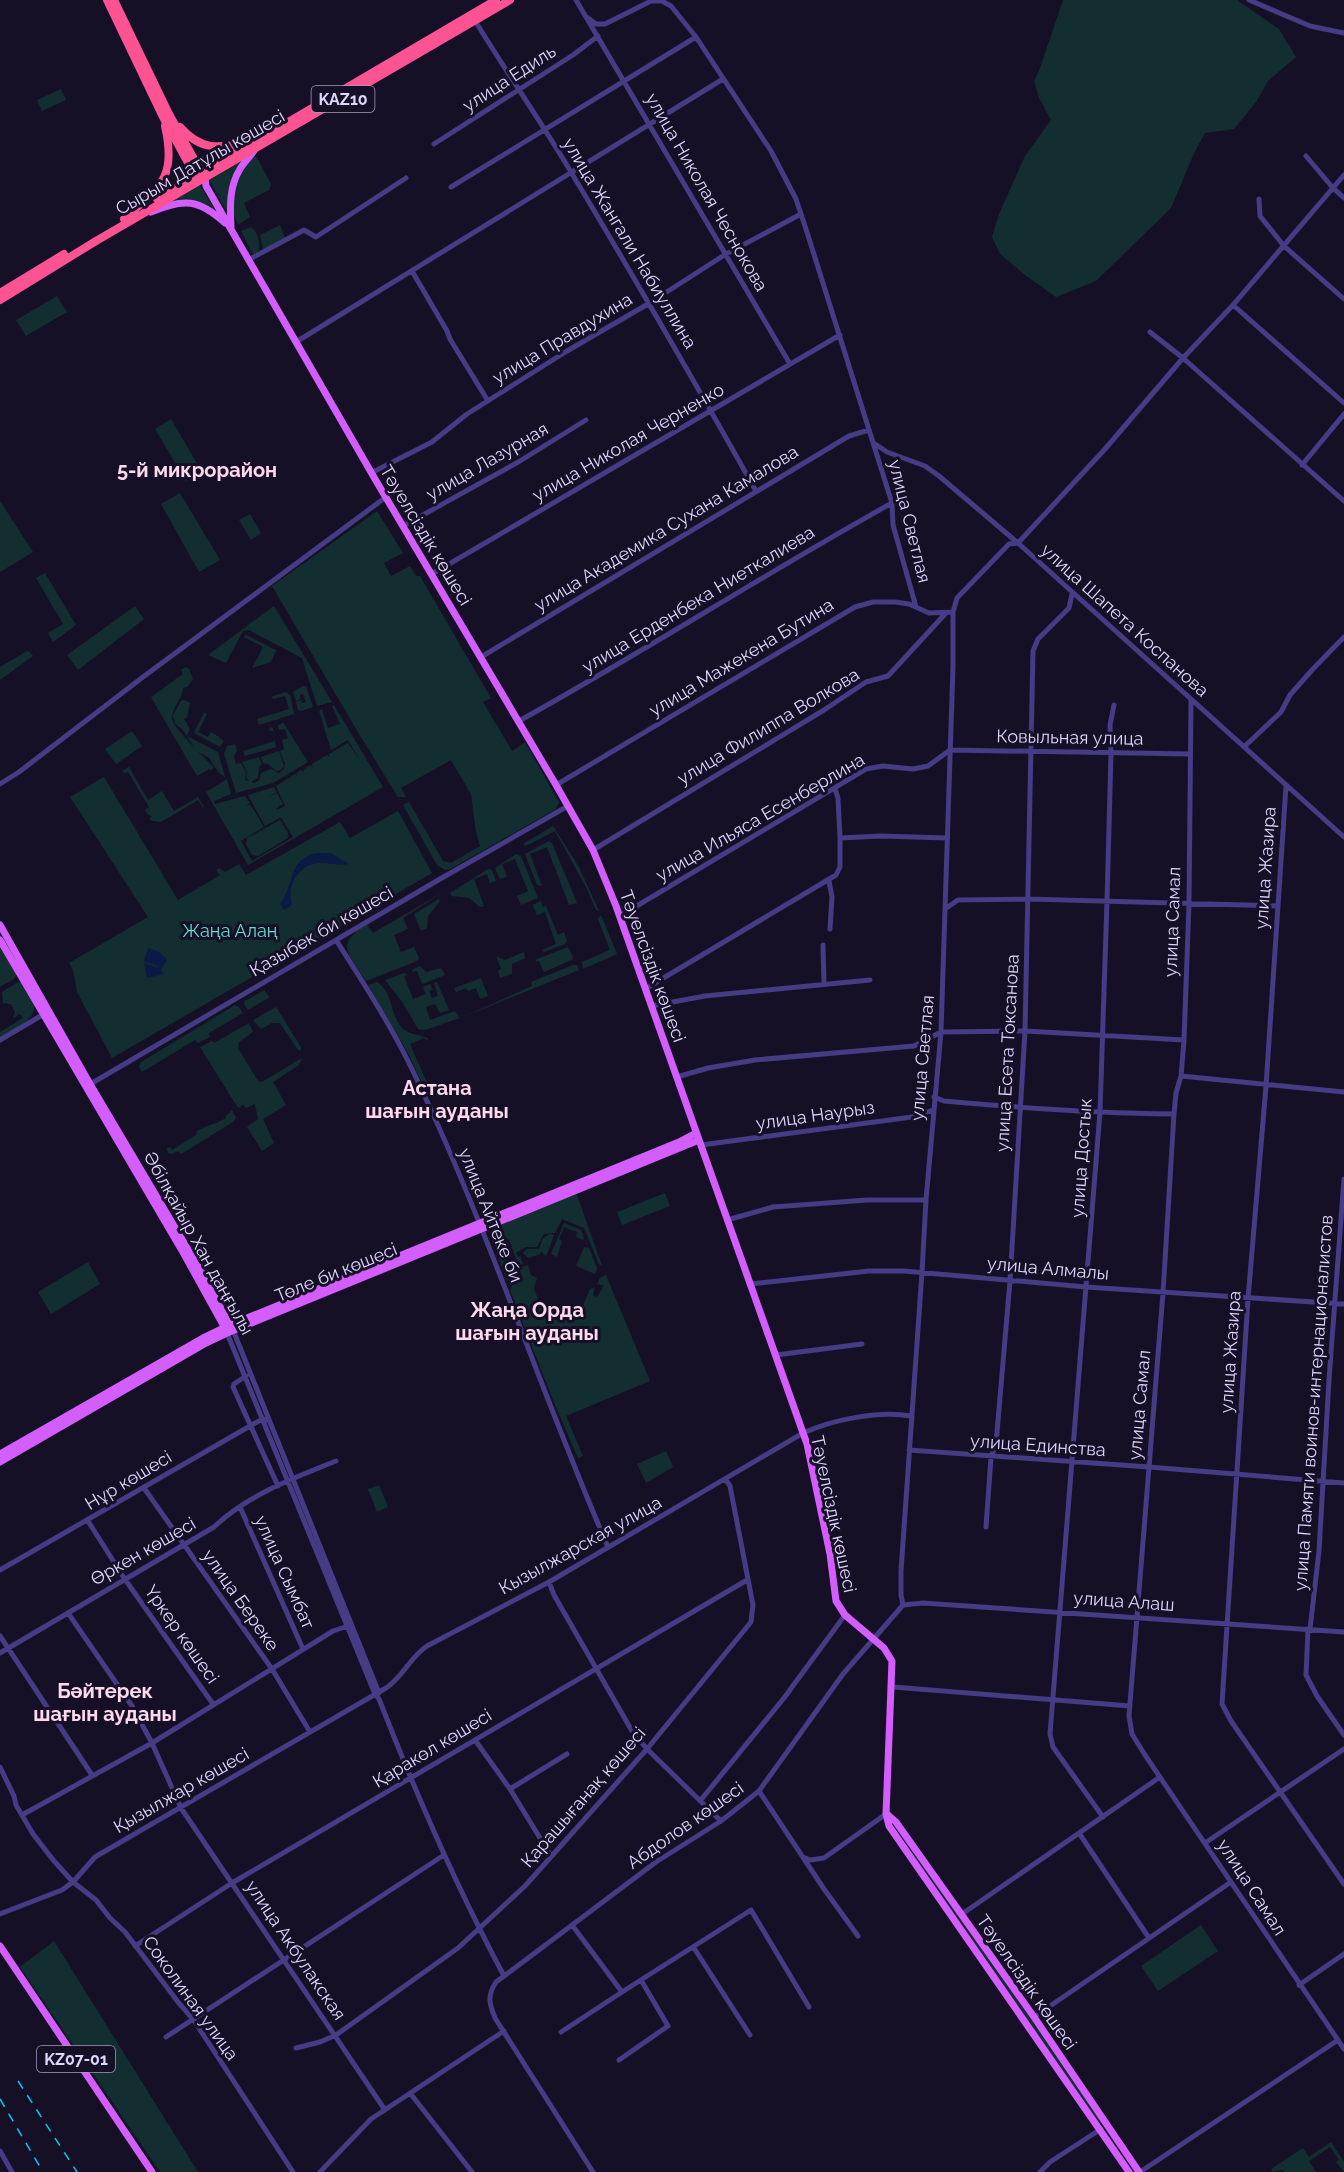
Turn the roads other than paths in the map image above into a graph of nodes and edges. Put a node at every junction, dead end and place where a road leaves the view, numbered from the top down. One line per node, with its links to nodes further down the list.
1 (107, 0): 15 (highway)
2 (114, 0): 15 (highway)
3 (510, 0): 6 (highway, Сырым Датұлы көшесі / KAZ10)
4 (576, 0): 8 (street, улица Николая Чеснокова)
5 (1249, 0): 9 (street)
6 (493, 3): 7 (highway, Сырым Датұлы көшесі / KAZ10)
7 (473, 18): 14 (street, улица Жангали Набиуллина); 19 (highway, Сырым Датұлы көшесі / KAZ10)
8 (588, 18): 10 (street, улица Николая Чеснокова); 11 (street, улица Светлая)
9 (1344, 33)
10 (598, 36): 13 (street, улица Николая Чеснокова); 14 (street, улица Едиль)
11 (696, 37): 12 (street, улица Светлая); 13 (street)
12 (723, 79): 16 (street); 29 (street, улица Светлая)
13 (624, 81): 16 (street, улица Николая Чеснокова); 17 (street)
14 (518, 90): 17 (street, улица Жангали Набиуллина); 18 (street, улица Едиль)
15 (166, 115): 19 (highway); 24 (highway); 30 (highway)
16 (649, 124): 21 (street); 33 (street, улица Николая Чеснокова)
17 (544, 130): 21 (street, улица Жангали Набиуллина); 25 (street)
18 (434, 144)
19 (255, 145): 24 (highway, Сырым Датұлы көшесі / KAZ10); 31 (main road)
20 (1306, 156): 26 (street)
21 (571, 172): 36 (street); 40 (street, улица Жангали Набиуллина)
22 (1344, 175): 26 (street)
23 (406, 178): 35 (street)
24 (201, 179): 30 (highway, Сырым Датұлы көшесі / KAZ10); 31 (main road, Тәуелсіздік көшесі)
25 (451, 188)
26 (1333, 188): 27 (street); 32 (street)
27 (1344, 198)
28 (1259, 199): 32 (street)
29 (801, 214): 33 (street, улица Правдухина); 43 (street, улица Светлая)
30 (125, 221): 31 (main road); 34 (highway, Сырым Датұлы көшесі / KAZ10)
31 (231, 229): 35 (main road, Тәуелсіздік көшесі)
32 (1284, 246): 38 (street); 41 (street)
33 (726, 254): 40 (street, улица Правдухина); 46 (street, улица Николая Чеснокова)
34 (67, 256): 37 (highway, Сырым Датұлы көшесі / KAZ10); 39 (highway, Сырым Датұлы көшесі / KAZ10)
35 (248, 260): 44 (main road, Тәуелсіздік көшесі)
36 (412, 271): 44 (street); 47 (street)
37 (0, 293)
38 (1344, 299)
39 (0, 300)
40 (648, 304): 47 (street, улица Правдухина); 49 (street, улица Жангали Набиуллина)
41 (1233, 305): 45 (street); 48 (street)
42 (1150, 332): 45 (street)
43 (840, 335): 46 (street, улица Николая Черненко); 52 (street, улица Светлая)
44 (296, 342): 55 (main road, Тәуелсіздік көшесі)
45 (1183, 358): 54 (street); 61 (street)
46 (790, 363): 49 (street, улица Николая Черненко)
47 (488, 401): 55 (street, улица Правдухина)
48 (1344, 403)
49 (711, 411): 56 (street, улица Жангали Набиуллина); 62 (street, улица Николая Черненко)
50 (1344, 414): 54 (street)
51 (586, 420): 60 (street, улица Лазурная)
52 (869, 430): 53 (street, улица Светлая); 56 (street, улица Академика Сухана Камалова)
53 (874, 443): 59 (street, улица Светлая); 61 (street, улица Шапета Коспанова)
54 (1302, 465): 58 (street)
55 (371, 473): 57 (main road, Тәуелсіздік көшесі)
56 (756, 491): 67 (street, улица Академика Сухана Камалова)
57 (386, 497): 60 (main road, Тәуелсіздік көшесі); 76 (street)
58 (1344, 501)
59 (892, 503): 64 (street, улица Светлая); 70 (street, улица Ерденбека Ниеткалиева)
60 (403, 526): 62 (main road, Тәуелсіздік көшесі)
61 (1017, 543): 63 (street, улица Шапета Коспанова); 65 (street)
62 (432, 574): 67 (main road, Тәуелсіздік көшесі)
63 (1072, 594): 68 (street, улица Шапета Коспанова); 73 (street, улица Есета Токсанова)
64 (916, 607): 65 (street, улица Мажекена Бутина); 77 (street, улица Мажекена Бутина)
65 (949, 613): 72 (street, улица Светлая); 84 (street, улица Филиппа Волкова)
66 (1344, 637): 71 (street)
67 (481, 657): 70 (main road, Тәуелсіздік көшесі)
68 (1191, 700): 71 (street, улица Шапета Коспанова); 75 (street, улица Самал)
69 (1114, 705): 74 (street, улица Достык)
70 (519, 721): 77 (main road, Тәуелсіздік көшесі)
71 (1244, 747): 78 (street, улица Шапета Коспанова)
72 (950, 750): 73 (street, Ковыльная улица); 79 (street, улица Ильяса Есенберлина); 83 (street, улица Светлая)
73 (1032, 752): 74 (street, Ковыльная улица); 86 (street, улица Есета Токсанова)
74 (1111, 753): 75 (street, Ковыльная улица); 87 (street, улица Достык)
75 (1190, 754): 88 (street, улица Самал)
76 (0, 784)
77 (556, 785): 80 (main road, Тәуелсіздік көшесі)
78 (1286, 786): 81 (street, улица Шапета Коспанова); 89 (street, улица Жазира)
79 (835, 789): 82 (street); 91 (street, улица Ильяса Есенберлина)
80 (568, 806): 84 (main road, Тәуелсіздік көшесі); 95 (street, Қазыбек би көшесі)
81 (1344, 837)
82 (840, 838): 83 (street); 85 (street)
83 (947, 838): 90 (street, улица Светлая)
84 (593, 850): 91 (main road, Тәуелсіздік көшесі)
85 (829, 881): 93 (street); 99 (street)
86 (1028, 899): 87 (street); 90 (street); 102 (street, улица Есета Токсанова)
87 (1107, 902): 88 (street); 104 (street, улица Достык)
88 (1189, 904): 89 (street); 106 (street, улица Самал)
89 (1278, 906): 110 (street, улица Жазира)
90 (945, 909): 103 (street, улица Светлая)
91 (621, 916): 99 (main road, Тәуелсіздік көшесі)
92 (0, 925): 101 (main road, Әбілқайыр Хан даңғылы)
93 (830, 929)
94 (0, 940): 101 (main road, Әбілқайыр Хан даңғылы)
95 (336, 940): 109 (street, Қазыбек би көшесі); 121 (street, улица Айтеке би)
96 (823, 945): 98 (street)
97 (870, 980): 98 (street)
98 (824, 984): 100 (street)
99 (645, 989): 100 (main road, Тәуелсіздік көшесі)
100 (651, 1006): 108 (main road, Тәуелсіздік көшесі)
101 (47, 1012): 105 (street); 109 (main road, Әбілқайыр Хан даңғылы)
102 (1025, 1031): 103 (street); 104 (street); 113 (street, улица Есета Токсанова)
103 (941, 1032): 108 (street); 112 (street, улица Светлая)
104 (1102, 1036): 106 (street); 115 (street, улица Достык)
105 (0, 1040)
106 (1184, 1040): 107 (street, улица Самал)
107 (1181, 1076): 110 (street); 116 (street, улица Самал)
108 (677, 1077): 117 (main road, Тәуелсіздік көшесі)
109 (88, 1086): 130 (main road, Әбілқайыр Хан даңғылы)
110 (1266, 1086): 111 (street); 127 (street, улица Жазира)
111 (1344, 1092)
112 (934, 1097): 113 (street); 114 (street, улица Светлая)
113 (1022, 1108): 115 (street); 123 (street, улица Есета Токсанова)
114 (933, 1110): 117 (street, улица Наурыз); 119 (street, улица Светлая)
115 (1100, 1112): 116 (street); 125 (street, улица Достык)
116 (1174, 1114): 126 (street, улица Самал)
117 (698, 1139): 120 (main road, Тәуелсіздік көшесі); 121 (main road, Төле би көшесі)
118 (1344, 1179): 128 (street, улица Памяти воинов-интернационалистов)
119 (926, 1200): 120 (street); 122 (street, улица Светлая)
120 (727, 1220): 124 (main road, Тәуелсіздік көшесі)
121 (481, 1226): 130 (main road, Төле би көшесі); 157 (street, улица Айтеке би)
122 (922, 1272): 123 (street, улица Алмалы); 124 (street, улица Алмалы); 134 (street, улица Светлая)
123 (1010, 1281): 125 (street, улица Алмалы); 141 (street, улица Есета Токсанова)
124 (750, 1284): 132 (main road, Тәуелсіздік көшесі)
125 (1086, 1287): 126 (street, улица Алмалы); 144 (street, улица Достык)
126 (1164, 1293): 127 (street, улица Алмалы); 145 (street, улица Самал)
127 (1248, 1299): 128 (street, улица Алмалы); 146 (street, улица Жазира)
128 (1336, 1303): 129 (street, улица Алмалы); 149 (street, улица Памяти воинов-интернационалистов)
129 (1344, 1304)
130 (229, 1329): 133 (street, Әбілқайыр Хан даңғылы); 136 (street, Әбілқайыр Хан даңғылы); 140 (main road, Төле би көшесі); 143 (main road, Төле би көшесі)
131 (862, 1344): 132 (street)
132 (776, 1355): 138 (main road, Тәуелсіздік көшесі)
133 (246, 1376): 135 (street, Әбілқайыр Хан даңғылы); 137 (street)
134 (911, 1416): 138 (street, Кызылжарская улица); 139 (street, улица Светлая)
135 (263, 1419): 136 (street); 137 (street, Нұр көшесі); 147 (street, Әбілқайыр Хан даңғылы)
136 (270, 1422): 147 (street, Әбілқайыр Хан даңғылы)
137 (251, 1426): 151 (street); 152 (street, Нұр көшесі)
138 (803, 1433): 148 (street, Кызылжарская улица); 165 (main road, Тәуелсіздік көшесі)
139 (909, 1450): 141 (street, улица Единства); 162 (street, улица Светлая)
140 (0, 1454)
141 (991, 1457): 144 (street, улица Единства); 155 (street, улица Есета Токсанова)
142 (336, 1461): 147 (street, Өркен көшесі)
143 (0, 1462)
144 (1072, 1462): 145 (street, улица Единства); 163 (street, улица Достык)
145 (1149, 1467): 146 (street, улица Единства); 166 (street, улица Самал)
146 (1238, 1475): 149 (street, улица Единства); 167 (street, улица Жазира)
147 (291, 1480): 151 (street, Өркен көшесі); 168 (street, Әбілқайыр Хан даңғылы); 179 (street, Әбілқайыр Хан даңғылы)
148 (726, 1480): 157 (street, Кызылжарская улица); 160 (street, Қарашығанақ көшесі)
149 (1324, 1482): 150 (street, улица Единства); 169 (street, улица Памяти воинов-интернационалистов)
150 (1344, 1483)
151 (278, 1486): 153 (street, Өркен көшесі)
152 (144, 1488): 154 (street, Нұр көшесі); 156 (street, улица Береке)
153 (240, 1507): 156 (street, Өркен көшесі); 174 (street, улица Сымбат)
154 (88, 1521): 158 (street, Нұр көшесі); 159 (street, Үркер көшесі)
155 (986, 1527)
156 (183, 1545): 159 (street, Өркен көшесі); 177 (street, улица Береке)
157 (608, 1547): 161 (street, Кызылжарская улица)
158 (0, 1570)
159 (124, 1578): 164 (street, Өркен көшесі); 181 (street, Үркер көшесі)
160 (747, 1580): 176 (street, Қаракөл көшесі); 187 (street, Қарашығанақ көшесі)
161 (549, 1582): 176 (street); 179 (street, Кызылжарская улица)
162 (903, 1605): 163 (street, улица Алаш); 172 (street, Абдолов көшесі)
163 (1059, 1612): 166 (street, улица Алаш); 180 (street, улица Достык)
164 (68, 1613): 173 (street, Өркен көшесі); 186 (street, улица Акбулакская)
165 (845, 1615): 172 (main road, Тәуелсіздік көшесі); 197 (street)
166 (1138, 1617): 167 (street, улица Алаш); 182 (street, улица Самал)
167 (1228, 1623): 169 (street, улица Алаш); 196 (street, улица Жазира)
168 (348, 1626): 174 (street); 179 (street, Әбілқайыр Хан даңғылы)
169 (1309, 1629): 170 (street, улица Алаш); 184 (street)
170 (1344, 1632)
171 (0, 1636): 173 (street)
172 (874, 1639): 178 (main road, Тәуелсіздік көшесі); 195 (street, Абдолов көшесі)
173 (9, 1648): 175 (street, Өркен көшесі); 191 (street)
174 (303, 1649): 177 (street)
175 (0, 1653)
176 (596, 1668): 185 (street, Қаракөл көшесі); 187 (street)
177 (272, 1669): 181 (street); 183 (street, улица Береке)
178 (893, 1687): 180 (street); 199 (main road, Тәуелсіздік көшесі)
179 (378, 1695): 183 (street, Қызылжар көшесі); 193 (street)
180 (1051, 1701): 182 (street); 201 (street, улица Достык)
181 (213, 1704): 186 (street)
182 (1130, 1706): 192 (street, улица Самал)
183 (310, 1732): 198 (street, Қызылжар көшесі)
184 (1344, 1735)
185 (475, 1740): 193 (street, Қаракөл көшесі); 194 (street)
186 (152, 1743): 191 (street); 198 (street, улица Акбулакская)
187 (646, 1749): 197 (street); 206 (street, Қарашығанақ көшесі)
188 (1344, 1749): 196 (street)
189 (567, 1754): 194 (street)
190 (0, 1767): 200 (street, Соколиная улица)
191 (92, 1775): 200 (street)
192 (1160, 1777): 201 (street); 204 (street, улица Самал)
193 (410, 1778): 205 (street); 210 (street, Қаракөл көшесі)
194 (510, 1789): 206 (street)
195 (759, 1791): 202 (street, Абдолов көшесі); 207 (street)
196 (1281, 1793): 204 (street); 211 (street, улица Жазира)
197 (700, 1801): 202 (street)
198 (181, 1808): 208 (street, Қызылжар көшесі); 210 (street, улица Акбулакская)
199 (886, 1814): 207 (street); 213 (main road, Тәуелсіздік көшесі); 241 (main road, Тәуелсіздік көшесі)
200 (22, 1815): 208 (street, Соколиная улица)
201 (1103, 1817): 203 (street)
202 (721, 1821): 214 (street, Абдолов көшесі)
203 (1079, 1833): 213 (street); 217 (street)
204 (1205, 1843): 209 (street, улица Самал)
205 (444, 1855): 215 (street); 222 (street)
206 (551, 1856): 215 (street, Қарашығанақ көшесі)
207 (802, 1856): 216 (street)
208 (73, 1882): 212 (street, Қызылжар көшесі); 219 (street, Соколиная улица)
209 (1231, 1882): 217 (street); 225 (street, улица Самал)
210 (232, 1883): 219 (street, Қаракөл көшесі); 222 (street, улица Акбулакская)
211 (1344, 1884)
212 (0, 1914)
213 (962, 1914): 228 (main road, Тәуелсіздік көшесі)
214 (572, 1925): 223 (street, Абдолов көшесі); 226 (street)
215 (479, 1929): 223 (street); 232 (street, Қарашығанақ көшесі)
216 (858, 1936)
217 (1149, 1938): 228 (street)
218 (0, 1946): 244 (main road, KZ07-01)
219 (135, 1946): 229 (street, Соколиная улица)
220 (694, 1948): 224 (street); 227 (street); 233 (street)
221 (1344, 1954): 225 (street)
222 (284, 1959): 229 (street); 232 (street, улица Акбулакская)
223 (504, 1976): 230 (street)
224 (641, 1980): 226 (street); 238 (street)
225 (1299, 1985): 235 (street, улица Самал)
226 (622, 1992): 231 (street)
227 (809, 2007)
228 (1034, 2017): 241 (main road, Тәуелсіздік көшесі)
229 (192, 2019): 234 (street); 245 (street, Соколиная улица)
230 (504, 2031): 239 (street); 248 (street)
231 (561, 2032)
232 (336, 2035): 236 (street, Қарашығанақ көшесі); 240 (street, улица Акбулакская)
233 (750, 2035)
234 (166, 2037)
235 (1338, 2040): 237 (street, улица Самал); 251 (street)
236 (296, 2048)
237 (1344, 2049)
238 (619, 2060)
239 (410, 2093): 240 (street); 247 (street)
240 (385, 2110): 246 (street)
241 (1104, 2127): 249 (street); 250 (main road, Тәуелсіздік көшесі); 251 (main road, Тәуелсіздік көшесі)
242 (0, 2151): 243 (street)
243 (12, 2172)
244 (152, 2172)
245 (293, 2172)
246 (320, 2172)
247 (472, 2172)
248 (593, 2172)
249 (1040, 2172)
250 (1129, 2172)
251 (1140, 2172)

